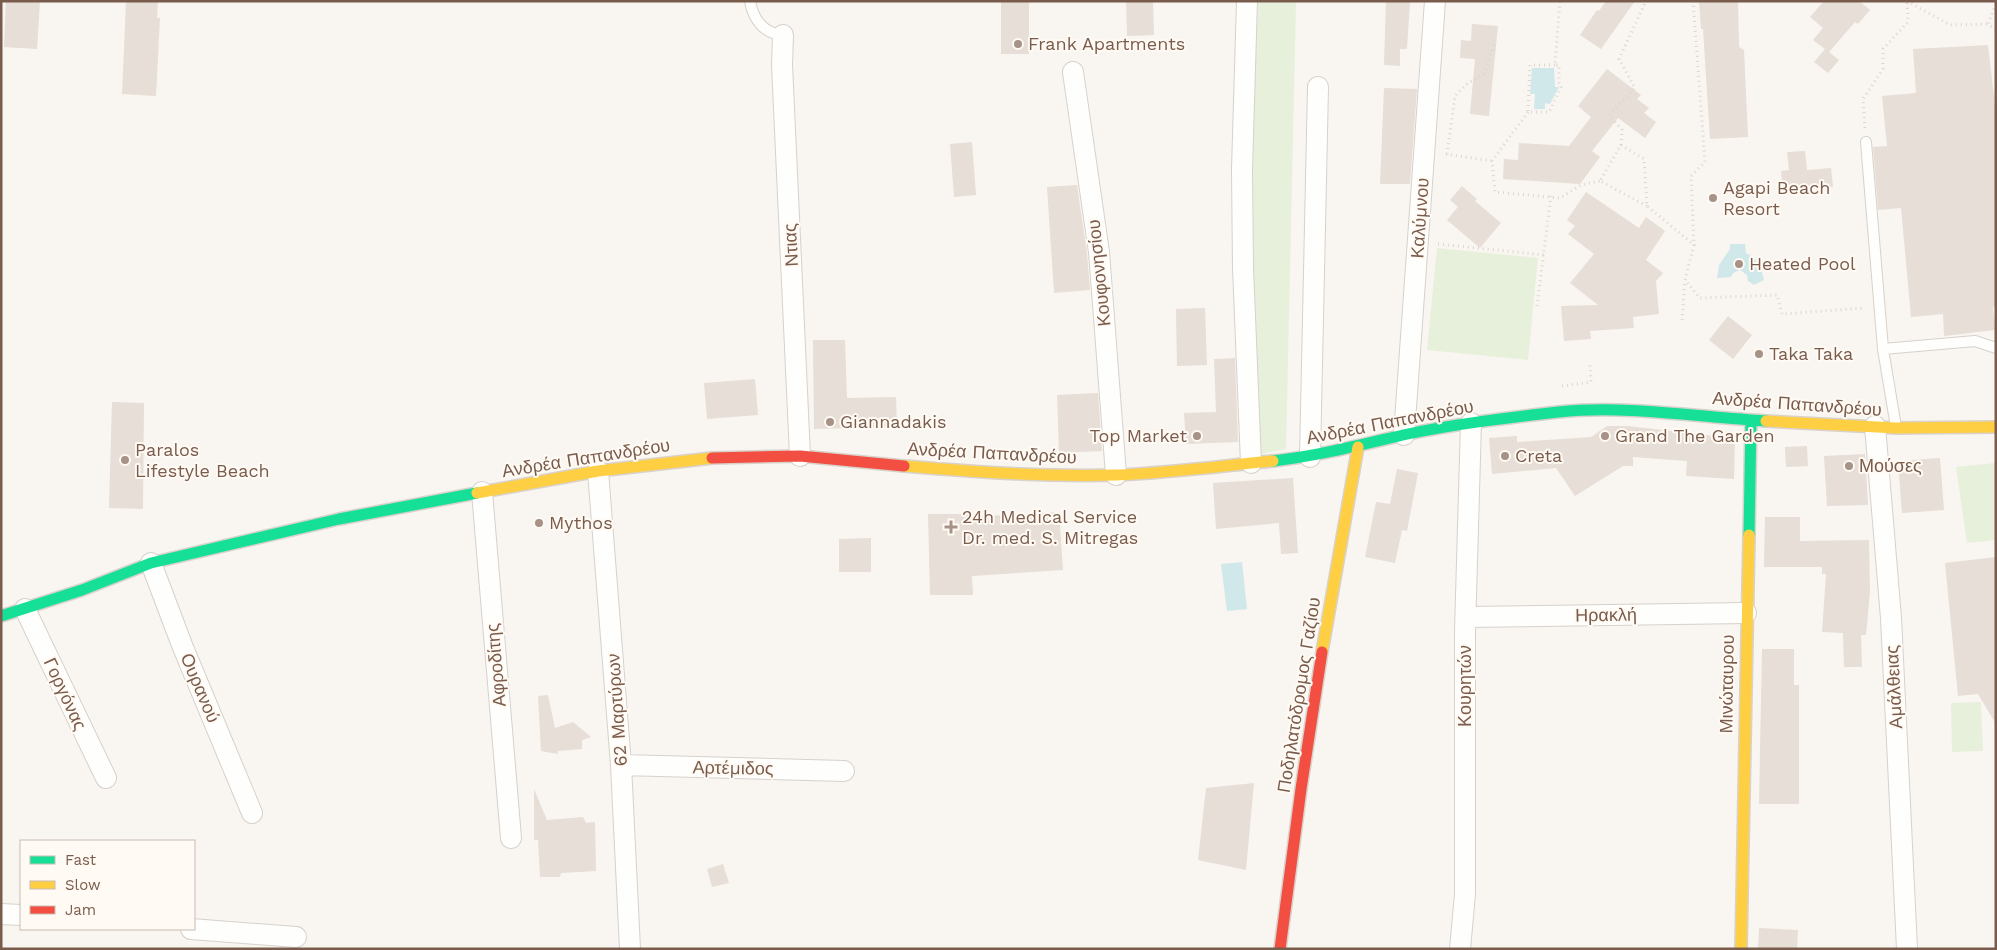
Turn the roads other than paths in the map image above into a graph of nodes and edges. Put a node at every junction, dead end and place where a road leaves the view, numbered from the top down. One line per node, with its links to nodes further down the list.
1 (750, 1): 4 (lane)
2 (1247, 1): 19 (street)
3 (1435, 1): 15 (street, Καλύμνου)
4 (783, 35): 17 (street, Ντιας)
5 (1073, 72): 21 (street, Κουφονησίου)
6 (1318, 86): 18 (street)
7 (1866, 142): 9 (lane)
8 (1996, 348): 9 (lane)
9 (1883, 349): 14 (lane)
10 (1751, 420): 11 (main road, Ανδρέα Παπανδρέου); 12 (main road, Ανδρέα Παπανδρέου); 25 (main road, Μινώταυρου)
11 (1470, 423): 15 (main road, Ανδρέα Παπανδρέου); 27 (street, Κουρητών)
12 (1875, 426): 14 (main road, Ανδρέα Παπανδρέου); 41 (street, Αμάλθειας)
13 (1996, 427): 14 (main road, Ανδρέα Παπανδρέου)
14 (1896, 428)
15 (1404, 435): 16 (main road, Ανδρέα Παπανδρέου)
16 (1358, 447): 18 (main road, Ανδρέα Παπανδρέου); 38 (main road, Ποδηλατόδρομος Γαζίου)
17 (800, 456): 20 (main road, Ανδρέα Παπανδρέου); 21 (main road, Ανδρέα Παπανδρέου)
18 (1310, 456): 19 (main road, Ανδρέα Παπανδρέου)
19 (1251, 463): 21 (main road, Ανδρέα Παπανδρέου)
20 (598, 471): 22 (main road, Ανδρέα Παπανδρέου); 28 (street, 62 Μαρτύρων)
21 (1116, 475)
22 (482, 492): 23 (main road, Ανδρέα Παπανδρέου); 32 (street, Αφροδίτης)
23 (151, 563): 24 (main road, Ανδρέα Παπανδρέου); 31 (street, Ουρανού)
24 (25, 609): 26 (main road, Ανδρέα Παπανδρέου); 30 (street, Γοργόνας)
25 (1746, 613): 27 (street, Ηρακλή); 40 (main road, Μινώταυρου)
26 (1, 616)
27 (1466, 617): 39 (street, Κουρητών)
28 (621, 765): 29 (street, Αρτέμιδος); 37 (street, 62 Μαρτύρων)
29 (844, 771)
30 (106, 778)
31 (252, 813)
32 (511, 838)
33 (1, 914): 34 (street)
34 (20, 915)
35 (195, 929): 36 (street)
36 (296, 937)
37 (630, 949)
38 (1280, 949)
39 (1460, 949)
40 (1741, 949)
41 (1907, 949)

